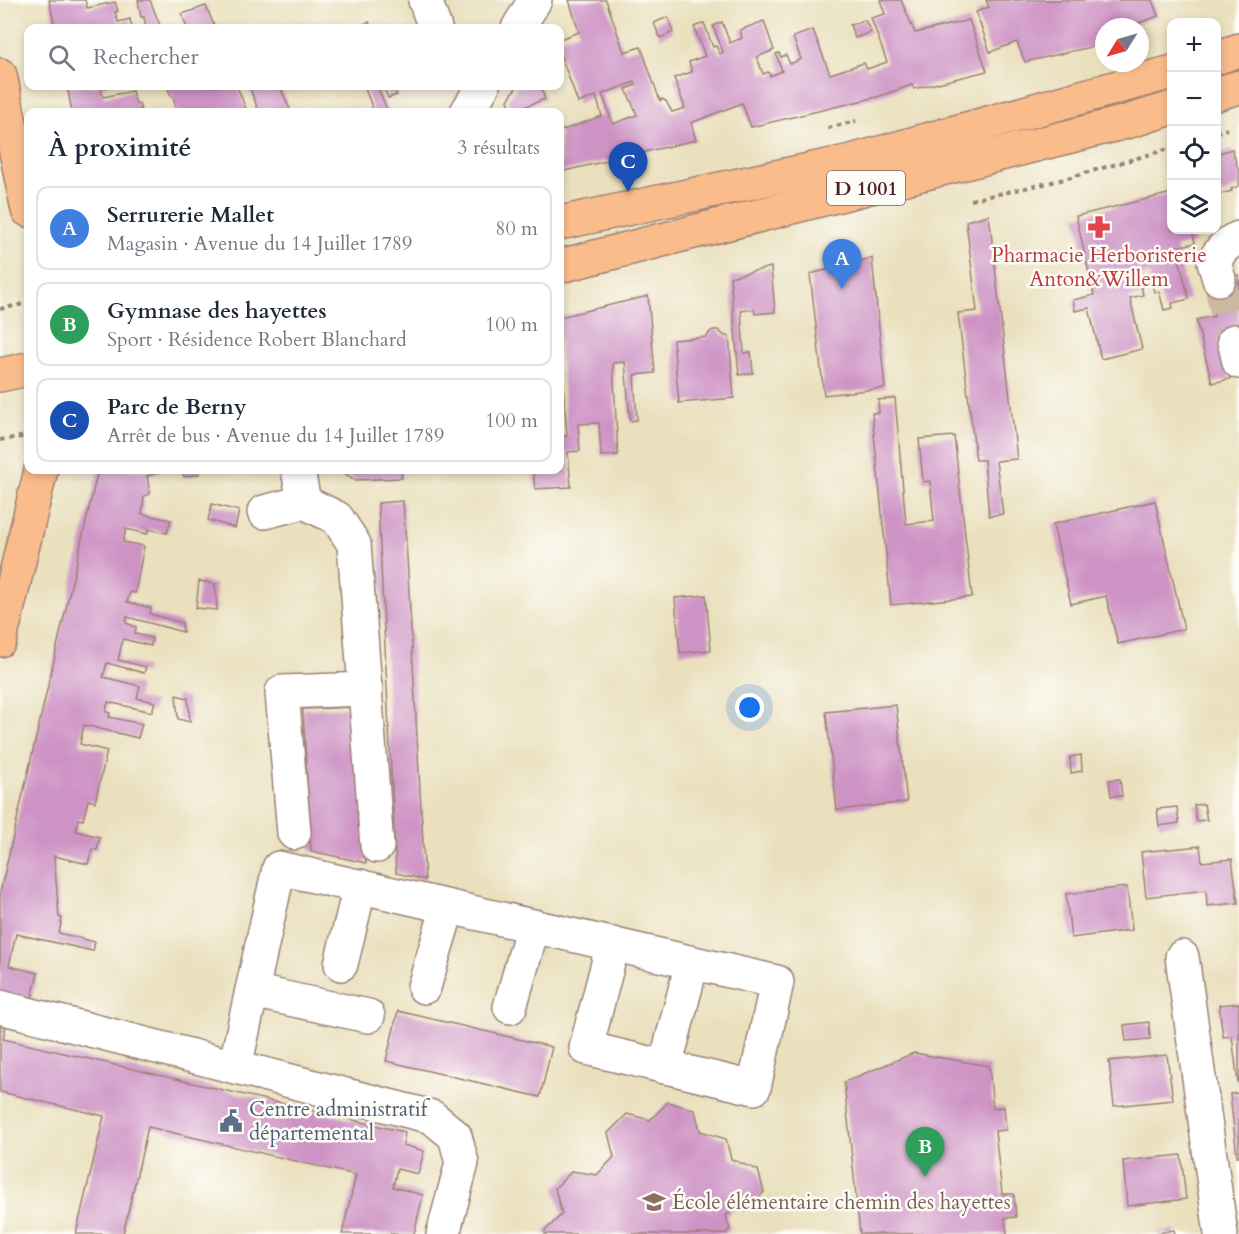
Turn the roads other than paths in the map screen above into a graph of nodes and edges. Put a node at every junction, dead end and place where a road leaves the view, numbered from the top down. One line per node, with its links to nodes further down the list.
1 (425, 0): 3 (street)
2 (535, 0): 4 (street)
3 (434, 24)
4 (520, 24)
5 (1239, 50): 6 (main road)
6 (1221, 56)
7 (1167, 73): 17 (main road, D 1001)
8 (0, 75): 16 (main road)
9 (1239, 87): 12 (main road)
10 (458, 90): 13 (street)
11 (481, 90): 14 (street)
12 (1221, 92)
13 (465, 108)
14 (469, 108)
15 (1167, 109): 19 (main road, D 1001)
16 (24, 191)
17 (564, 222)
18 (1239, 238): 20 (street)
19 (564, 265)
20 (1219, 279)
21 (24, 370): 22 (main road)
22 (0, 375)
23 (39, 474): 27 (main road)
24 (299, 474): 25 (street)
25 (304, 502): 26 (street); 28 (street)
26 (264, 512)
27 (0, 640)
28 (366, 690): 29 (street); 30 (street)
29 (294, 833)
30 (377, 846)
31 (360, 886): 32 (street); 37 (street); 39 (street)
32 (448, 907): 33 (street); 38 (street)
33 (533, 926): 34 (street); 41 (street)
34 (613, 944): 36 (street); 44 (street)
35 (1182, 957): 46 (street)
36 (692, 963): 44 (street); 44 (street)
37 (341, 964)
38 (424, 987)
39 (252, 991): 42 (street); 43 (street)
40 (0, 1007): 43 (street)
41 (510, 1007)
42 (368, 1016)
43 (235, 1067): 45 (street)
44 (665, 1067)
45 (442, 1234)
46 (1221, 1234)

